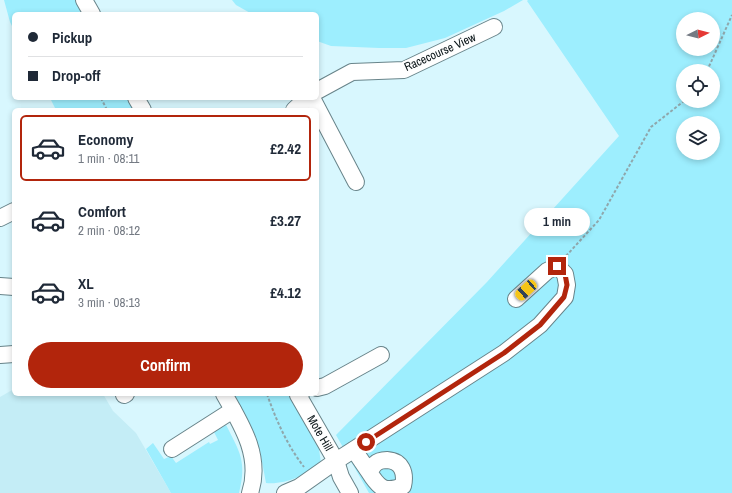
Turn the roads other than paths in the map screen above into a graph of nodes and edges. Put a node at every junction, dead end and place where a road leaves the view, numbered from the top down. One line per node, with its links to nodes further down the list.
1 (84, 0): 2 (street)
2 (91, 12)
3 (494, 27): 4 (street, Racecourse View)
4 (319, 90)
5 (305, 100): 6 (street)
6 (296, 108)
7 (319, 111): 8 (street)
8 (356, 182)
9 (12, 212): 10 (street)
10 (0, 218)
11 (0, 286): 12 (street)
12 (12, 287)
13 (516, 299): 22 (street)
14 (12, 354): 15 (street)
15 (0, 355)
16 (381, 355): 17 (street)
17 (319, 388)
18 (225, 396): 20 (street)
19 (300, 396): 23 (street, Mote Hill)
20 (233, 410): 21 (street); 25 (street)
21 (172, 448)
22 (354, 450): 23 (street); 24 (street)
23 (336, 461): 26 (street, Mote Hill); 27 (street)
24 (369, 472)
25 (253, 492)
26 (285, 493)
27 (350, 493)

